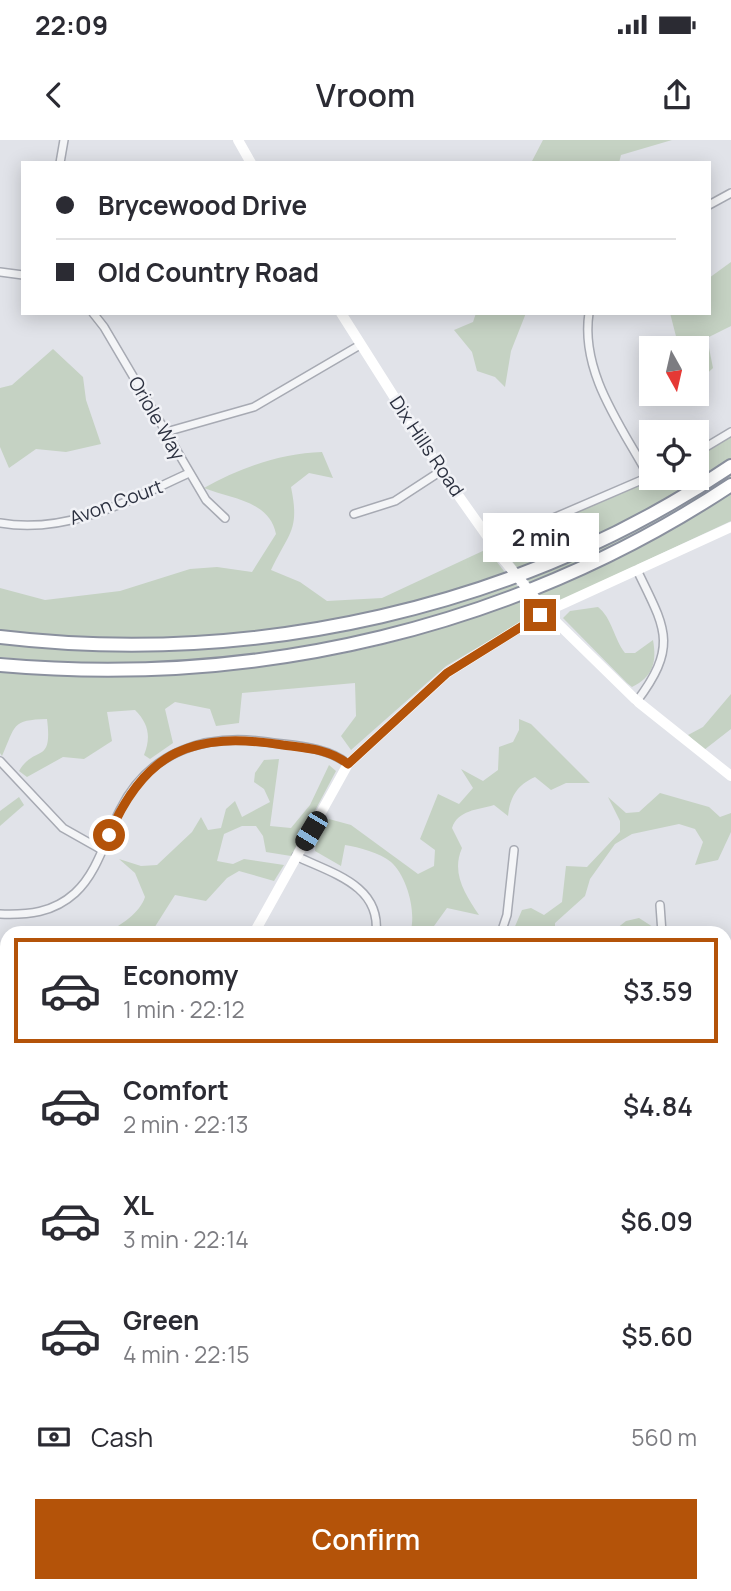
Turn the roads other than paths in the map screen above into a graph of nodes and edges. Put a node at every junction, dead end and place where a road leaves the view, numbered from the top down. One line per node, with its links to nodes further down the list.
1 (64, 140): 3 (street)
2 (238, 140): 4 (street)
3 (60, 161)
4 (250, 161)
5 (731, 193): 6 (street)
6 (711, 204)
7 (0, 272): 8 (street)
8 (21, 275)
9 (95, 315): 13 (street, Oriole Way)
10 (342, 315): 12 (street, Dix Hills Road)
11 (589, 315): 16 (street)
12 (360, 345): 13 (street); 18 (street, Dix Hills Road)
13 (166, 432): 19 (street, Oriole Way)
14 (731, 432): 15 (street)
15 (709, 445)
16 (639, 456)
17 (731, 466): 30 (highway)
18 (441, 471): 22 (street); 26 (street, Dix Hills Road)
19 (189, 473): 23 (street, Oriole Way); 24 (street, Avon Court)
20 (639, 482): 26 (street)
21 (731, 485): 31 (highway)
22 (354, 514)
23 (225, 519)
24 (0, 523)
25 (731, 527): 27 (street)
26 (493, 544): 32 (street, Dix Hills Road, bridge)
27 (637, 570): 28 (street); 32 (street)
28 (554, 608)
29 (540, 615): 34 (street)
30 (0, 637)
31 (0, 665)
32 (637, 701): 35 (street, Dix Hills Road)
33 (0, 761): 36 (street)
34 (348, 764): 36 (street); 38 (street)
35 (731, 776)
36 (102, 850): 40 (street)
37 (514, 850): 43 (street)
38 (296, 856): 41 (street); 42 (street)
39 (660, 905): 44 (street)
40 (0, 914)
41 (258, 926)
42 (376, 926)
43 (503, 926)
44 (662, 926)

